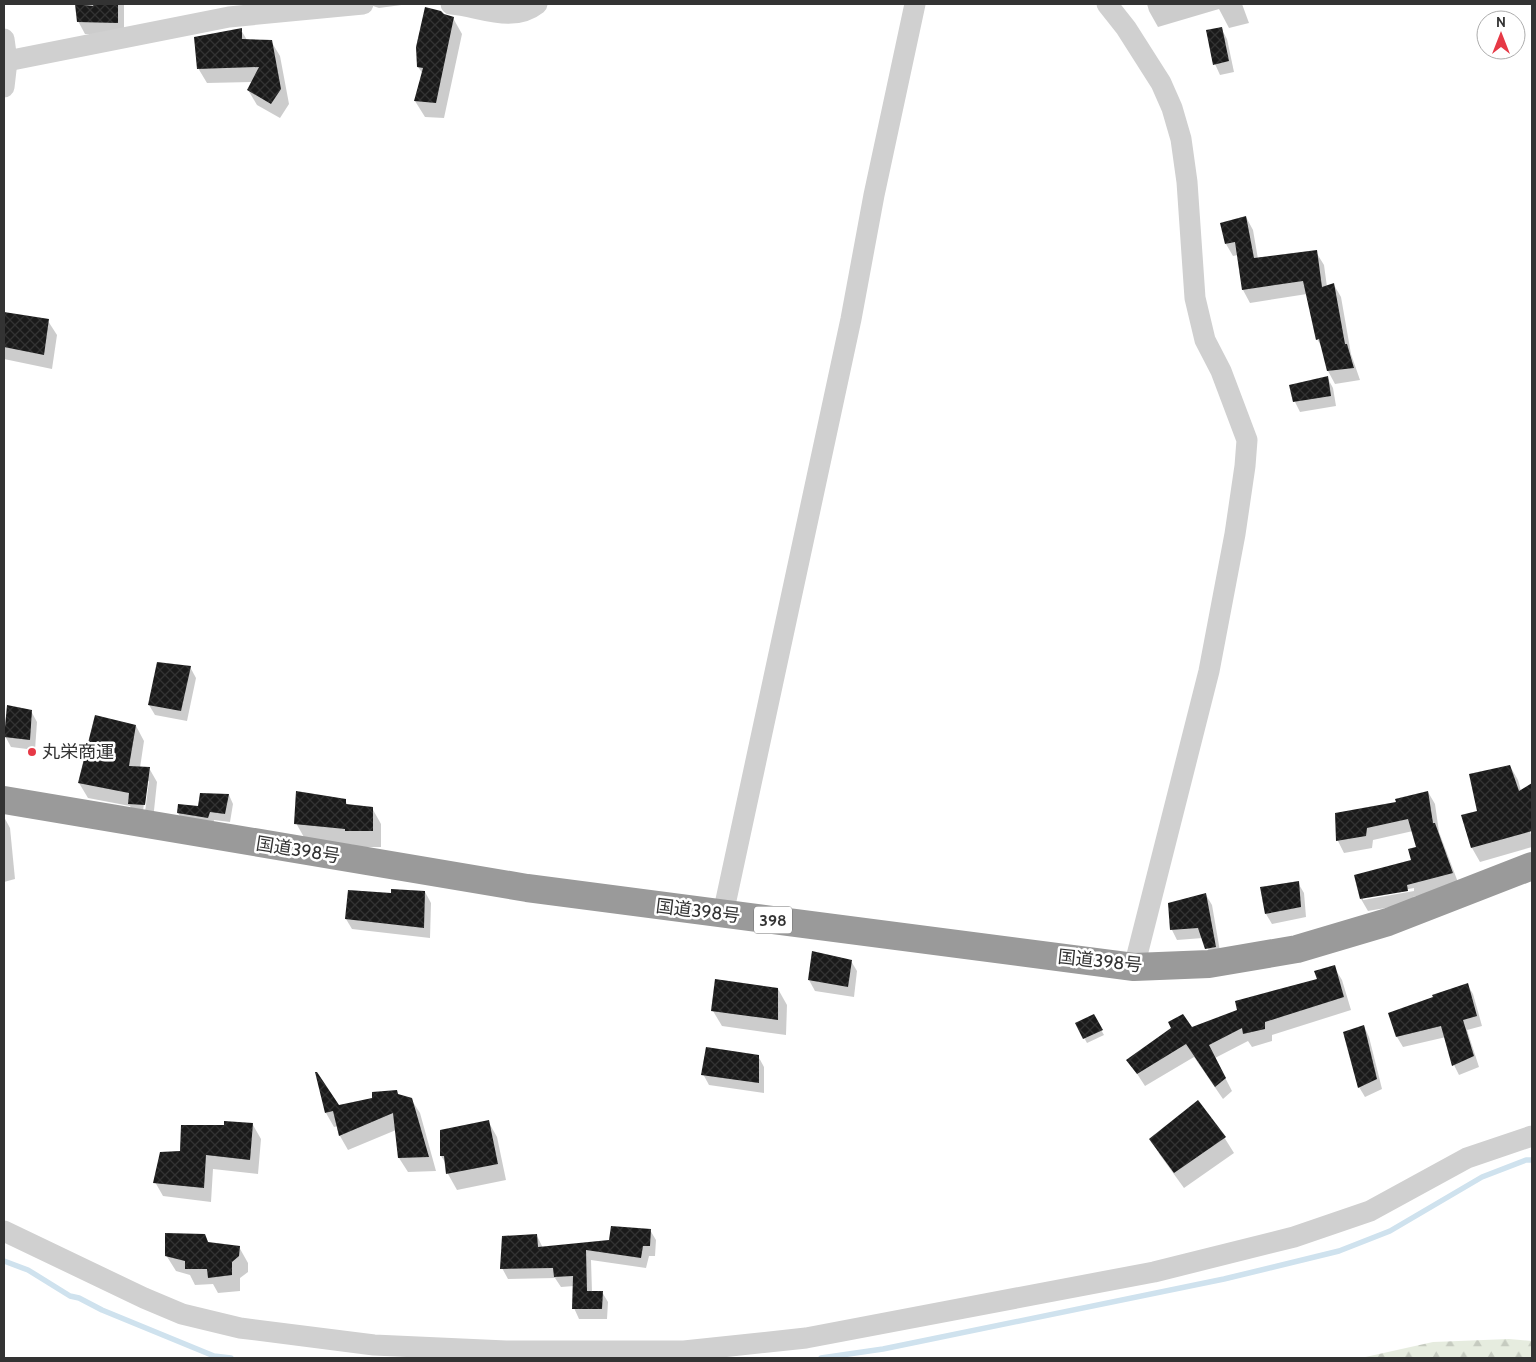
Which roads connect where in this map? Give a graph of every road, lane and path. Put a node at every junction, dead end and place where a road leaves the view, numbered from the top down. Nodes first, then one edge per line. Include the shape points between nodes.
1 (363, 4) edge
2 (450, 4) edge
3 (536, 4) edge
4 (915, 4) edge
5 (1107, 4) edge
6 (4, 39) edge
7 (7, 61) junction
8 (4, 88) edge
9 (4, 800) edge
10 (1532, 866) edge
11 (723, 914) junction
12 (1134, 968) junction
13 (1532, 1136) edge
14 (4, 1232) edge

1 - 7 street via 229,17
2 - 3 street via 511,14
4 - 11 street via 874,195 852,319
5 - 12 street via 1161,83 1172,108 1187,182 1195,298 1205,340 1221,371 1247,440 1235,534 1209,671
6 - 7 street
7 - 8 street
9 - 11 highway, 国道398号 / 398 via 527,888
10 - 12 highway, 国道398号 / 398 via 1388,922 1297,949 1210,964
11 - 12 highway, 国道398号 / 398
13 - 14 street via 1466,1158 1370,1211 1275,1241 1154,1272 806,1338 684,1351 506,1351 374,1345 240,1328 182,1314

